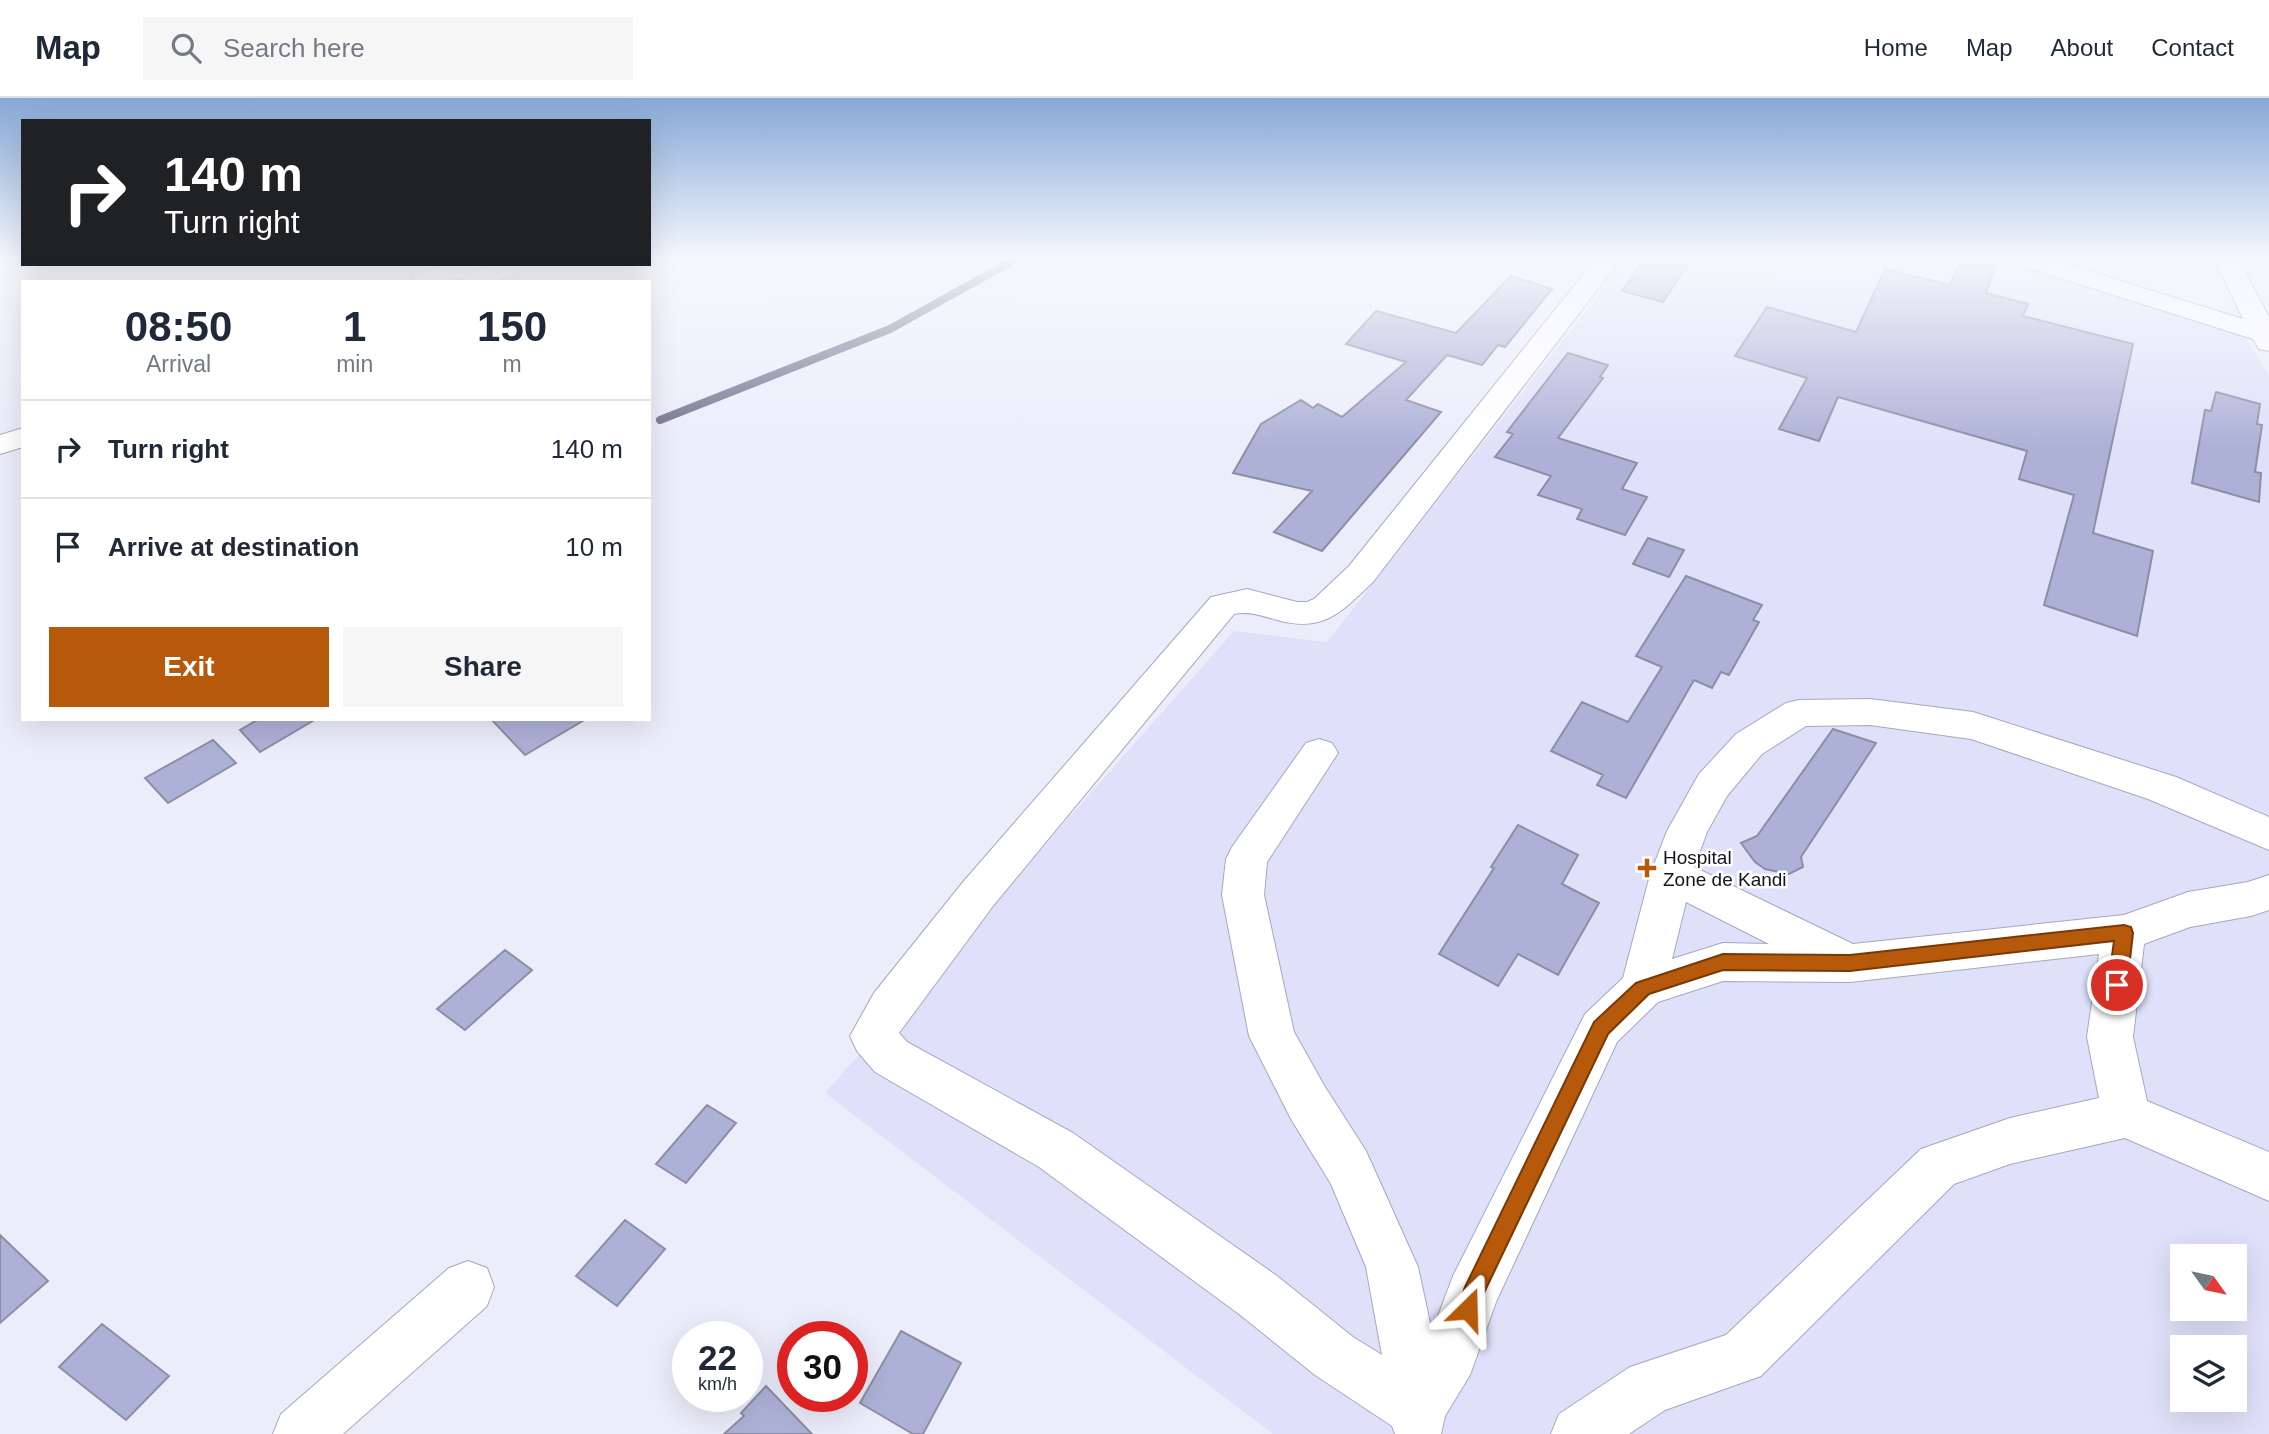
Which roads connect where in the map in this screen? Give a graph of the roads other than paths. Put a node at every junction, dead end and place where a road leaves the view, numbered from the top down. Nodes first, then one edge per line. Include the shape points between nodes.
1 (1559, 322) edge
2 (2222, 322) edge
3 (2267, 337) edge
4 (21, 419) edge
5 (0, 425) edge
6 (21, 438) edge
7 (0, 445) edge
8 (1319, 753) dead end
9 (2269, 834) edge
10 (1671, 875) junction
11 (2269, 892) edge
12 (2124, 933) junction
13 (1850, 963) junction
14 (1643, 988) junction
15 (2126, 1115) junction
16 (2269, 1177) edge
17 (468, 1287) dead end
18 (1418, 1422) edge
19 (302, 1434) edge
20 (1579, 1434) edge

1 - 18 street via 1361,574 1326,607 1306,615 1247,600 1223,605 978,894 890,1007 873,1036 891,1057 1056,1150 1258,1295
2 - 3 street
4 - 5 street
6 - 7 street
8 - 18 street via 1247,859 1243,895 1272,1036 1349,1168 1392,1267
9 - 10 street via 2162,788 1973,726 1870,712 1799,713 1749,744 1713,785 1687,831
10 - 13 street
10 - 14 street
11 - 12 street via 2188,910
12 - 13 street
12 - 15 street via 2110,1037
13 - 14 street via 1723,962
14 - 18 street via 1601,1028 1472,1295 1451,1356
15 - 16 street
15 - 20 street via 2010,1141 1938,1166 1742,1357 1650,1387
17 - 19 street

